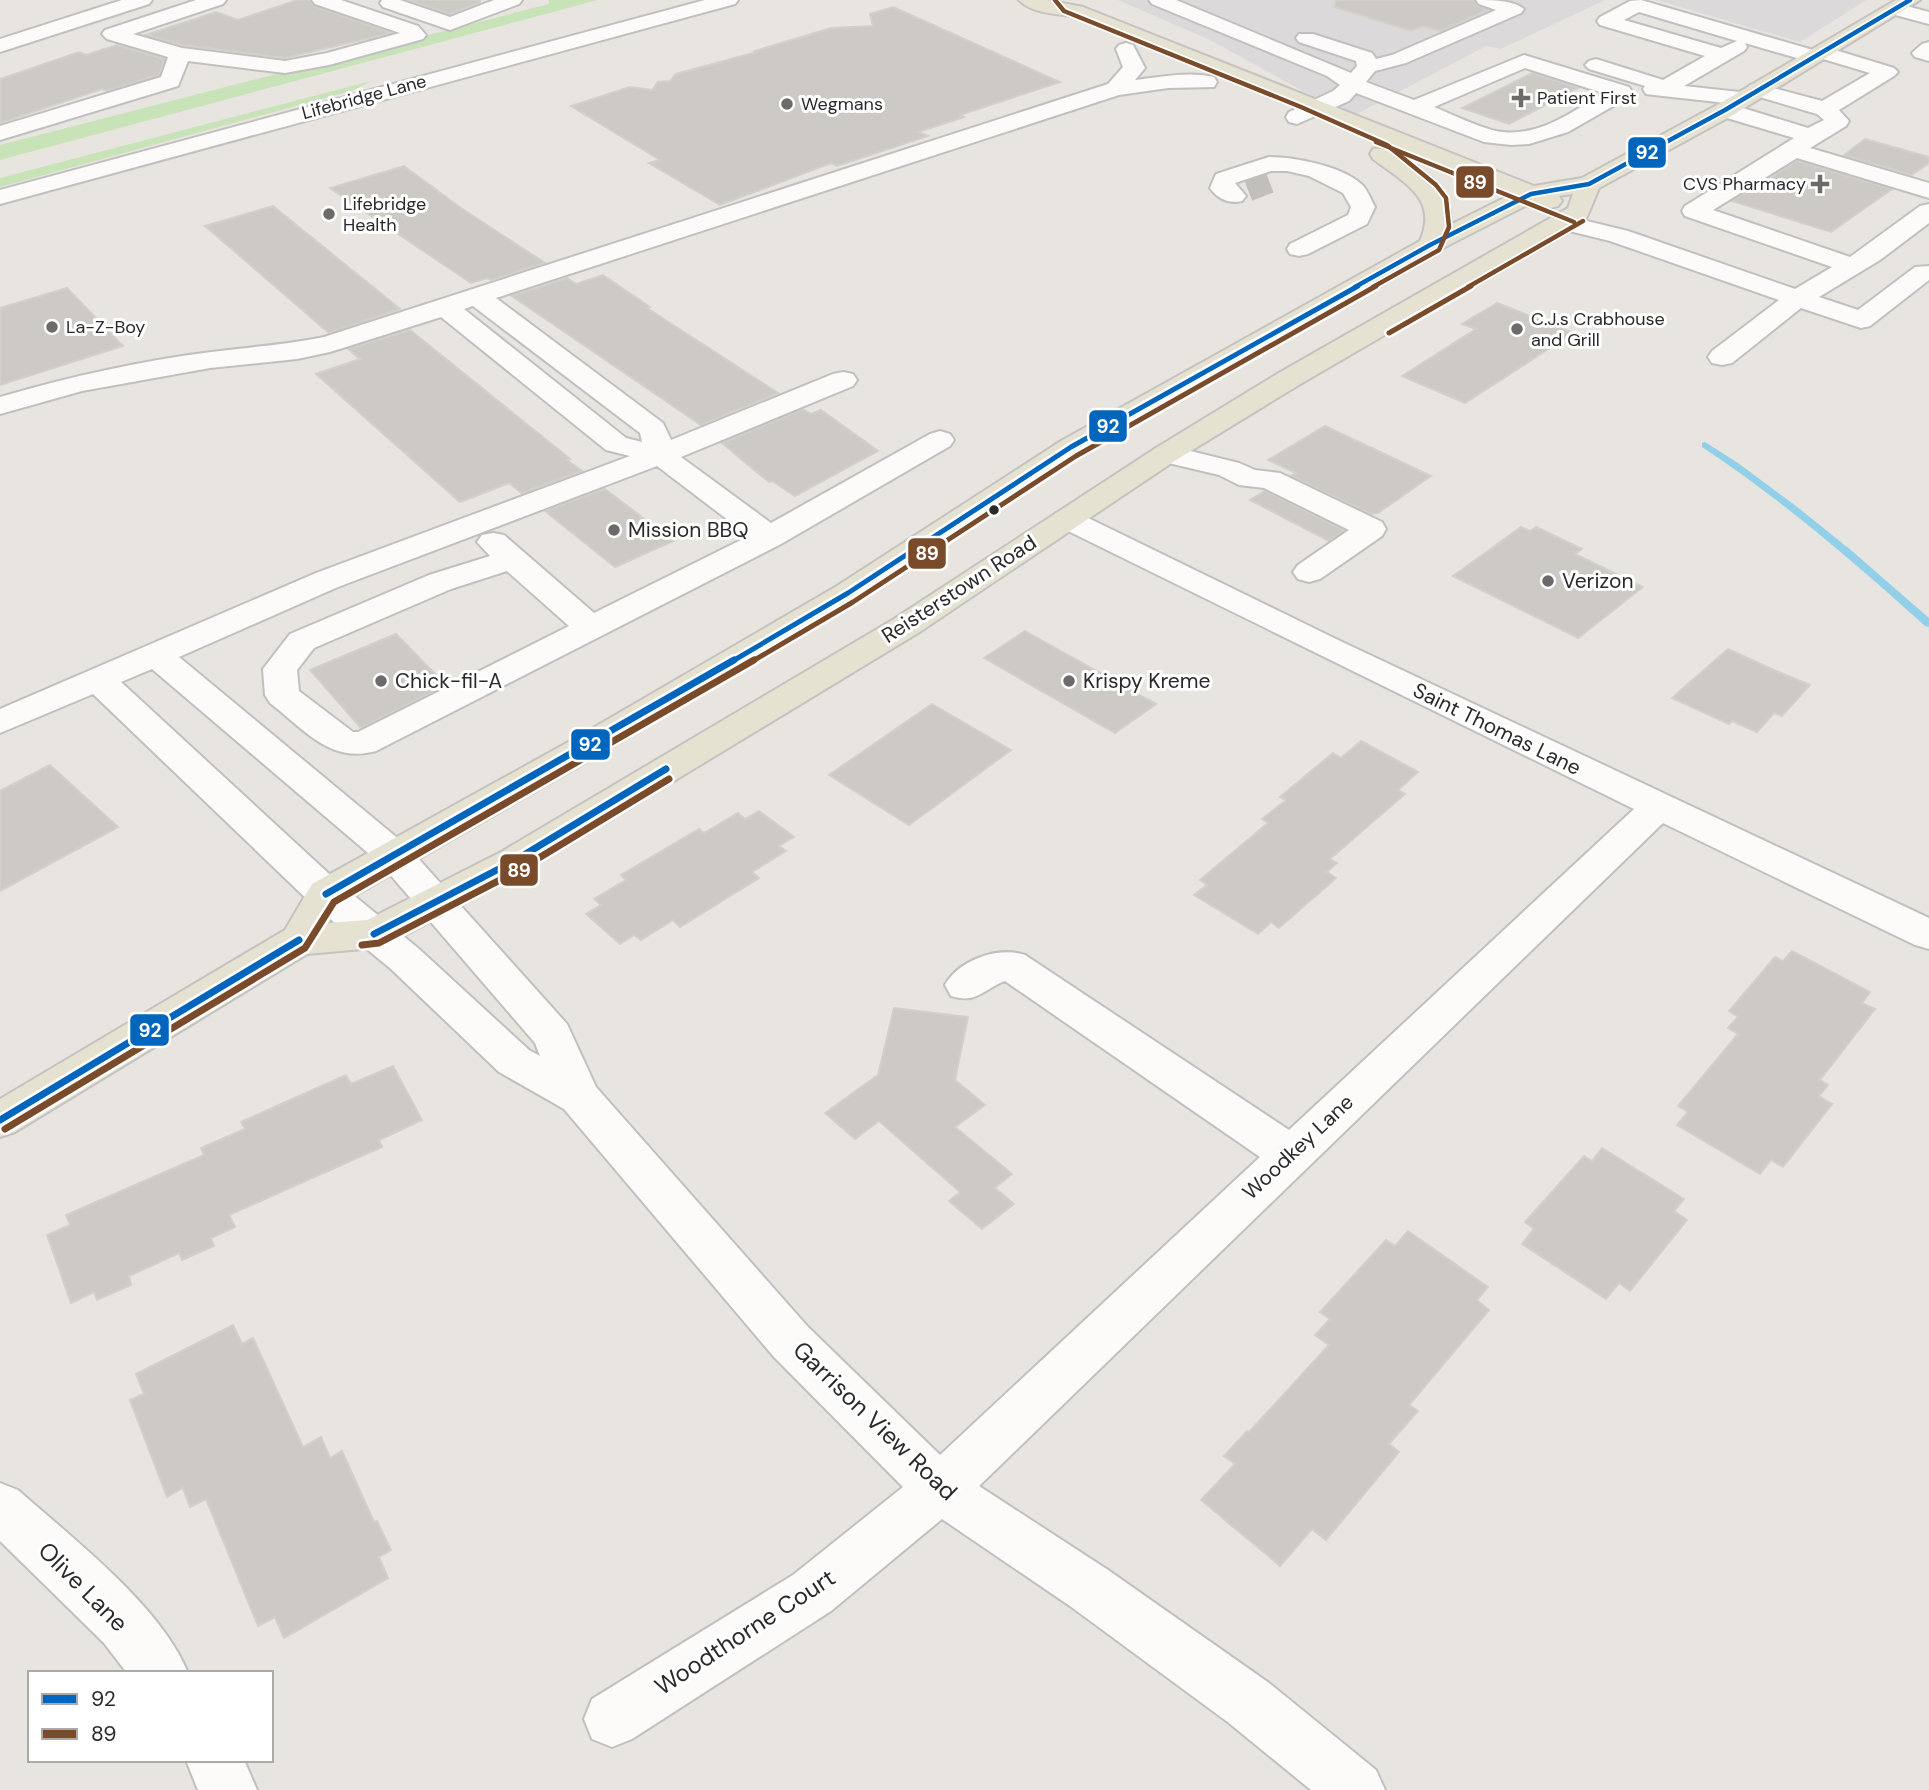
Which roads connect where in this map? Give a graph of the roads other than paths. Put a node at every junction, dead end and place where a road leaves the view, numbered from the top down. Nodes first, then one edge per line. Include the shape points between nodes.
1 (142, 0) edge
2 (216, 0) edge
3 (322, 0) edge
4 (382, 0) edge
5 (512, 0) edge
6 (729, 0) edge
7 (1159, 0) edge
8 (1180, 0) edge
9 (1486, 0) edge
10 (1038, 4) edge
11 (1903, 5) edge
12 (1929, 18) edge
13 (76, 21) junction
14 (1607, 21) junction
15 (114, 35) junction
16 (1752, 39) junction
17 (0, 46) edge
18 (1929, 48) edge
19 (1126, 49) junction
20 (180, 54) junction
21 (1724, 55) junction
22 (1818, 55) junction
23 (1929, 55) edge
24 (1524, 61) junction
25 (1368, 67) junction
26 (1687, 75) junction
27 (1206, 82) junction
28 (1353, 84) junction
29 (1116, 89) junction
30 (1666, 90) junction
31 (1621, 92) junction
32 (1733, 105) junction
33 (1297, 107) junction
34 (1318, 107) junction
35 (1416, 107) junction
36 (1825, 109) junction
37 (0, 133) edge
38 (1802, 143) junction
39 (1381, 154) junction
40 (1305, 168) junction
41 (1274, 180) tunnel mouth
42 (1589, 184) junction
43 (1929, 191) edge
44 (0, 197) edge
45 (1522, 200) junction
46 (1208, 206) dead end
47 (1929, 211) edge
48 (1570, 217) junction
49 (1430, 245) junction
50 (1299, 249) dead end
51 (1862, 260) junction
52 (1926, 273) edge
53 (478, 297) junction
54 (1798, 298) junction
55 (446, 308) junction
56 (1722, 357) dead end
57 (843, 380) dead end
58 (0, 406) edge
59 (940, 440) dead end
60 (1166, 454) junction
61 (660, 455) junction
62 (1067, 519) junction
63 (473, 524) junction
64 (770, 537) junction
65 (513, 559) junction
66 (1309, 572) dead end
67 (590, 627) junction
68 (156, 655) junction
69 (99, 681) junction
70 (0, 722) edge
71 (1658, 807) junction
72 (394, 855) junction
73 (326, 894) junction
74 (434, 902) junction
75 (374, 934) junction
76 (1929, 935) edge
77 (299, 940) junction
78 (965, 985) dead end
79 (579, 1097) junction
80 (0, 1120) edge
81 (1291, 1155) junction
82 (940, 1489) junction
83 (0, 1507) edge
84 (159, 1671) edge
85 (612, 1719) dead end
86 (215, 1762) edge
87 (228, 1790) edge
88 (1356, 1790) edge

1 - 13 street
2 - 15 street
3 - 20 street via 416,35 285,66
4 - 5 street via 450,24
6 - 44 street, Lifebridge Lane
7 - 28 street
8 - 25 street via 1365,57
9 - 25 street via 1514,9 1399,59
10 - 19 main road via 1058,20
10 - 33 main road via 1076,11
11 - 12 street
11 - 22 main road, Reisterstown Road
13 - 15 street
13 - 17 street
14 - 16 street via 1637,5
14 - 21 street
14 - 26 street via 1589,42
15 - 20 street
16 - 21 street
16 - 22 street
18 - 23 street via 1922,53
19 - 27 main road
19 - 29 street via 1134,68
20 - 37 street via 170,80
21 - 26 street
22 - 32 main road, Reisterstown Road
22 - 36 street via 1887,72
24 - 30 street via 1550,51
24 - 31 street
24 - 35 street
25 - 28 street
26 - 30 street
27 - 29 street
27 - 33 main road via 1275,108
28 - 33 street via 1327,86
28 - 34 street
28 - 35 street
29 - 53 street
30 - 31 street
30 - 32 street
30 - 32 street
31 - 35 street via 1548,134 1522,139 1492,137
32 - 36 street
32 - 38 street
32 - 42 main road, Reisterstown Road
33 - 34 street
33 - 39 main road
34 - 45 main road
36 - 38 street via 1838,121
38 - 43 street
38 - 51 street via 1694,211
39 - 45 main road
39 - 49 main road via 1437,203 1439,226
40 - 41 street
40 - 46 street via 1269,164 1224,179 1222,188 1241,193
40 - 50 street via 1352,188 1363,207 1359,219
42 - 45 main road, Reisterstown Road
42 - 48 main road
45 - 48 main road
45 - 49 main road, Reisterstown Road
47 - 51 street
48 - 54 street
48 - 60 main road, Reisterstown Road
49 - 72 main road, Reisterstown Road via 1070,447 848,593
51 - 52 street
51 - 54 street
52 - 54 street via 1861,320
53 - 55 street
53 - 61 street via 653,429
54 - 56 street
55 - 58 street via 298,351 210,360 78,383
55 - 61 street via 616,444
57 - 61 street
59 - 64 street
60 - 62 main road, Reisterstown Road
60 - 66 street via 1229,469 1250,479 1269,478 1371,529
61 - 63 street
61 - 64 street
62 - 71 street, Saint Thomas Lane
62 - 74 main road, Reisterstown Road via 906,626 514,862
63 - 65 street
63 - 68 street via 327,580
64 - 67 street
65 - 67 street
65 - 67 street via 440,582 302,641 280,669 282,695 345,743 364,743
68 - 69 street
68 - 72 street, Garrison View Road
69 - 70 street
69 - 73 street, Garrison View Road
71 - 76 street, Saint Thomas Lane
71 - 81 street, Woodkey Lane
72 - 73 main road, Reisterstown Road
72 - 74 street, Garrison View Road
73 - 75 street, Garrison View Road
73 - 77 main road, Reisterstown Road
74 - 75 main road, Reisterstown Road
74 - 79 street, Garrison View Road via 552,1035
75 - 77 main road, Reisterstown Road
75 - 79 street, Garrison View Road via 514,1061
77 - 80 main road, Reisterstown Road
78 - 81 street via 991,969 1011,965
79 - 82 street, Garrison View Road via 792,1342
81 - 82 street, Woodkey Lane
82 - 85 street, Woodthorne Court via 812,1593
82 - 88 street, Garrison View Road via 1249,1703
83 - 84 street, Olive Lane via 123,1624
86 - 87 street

